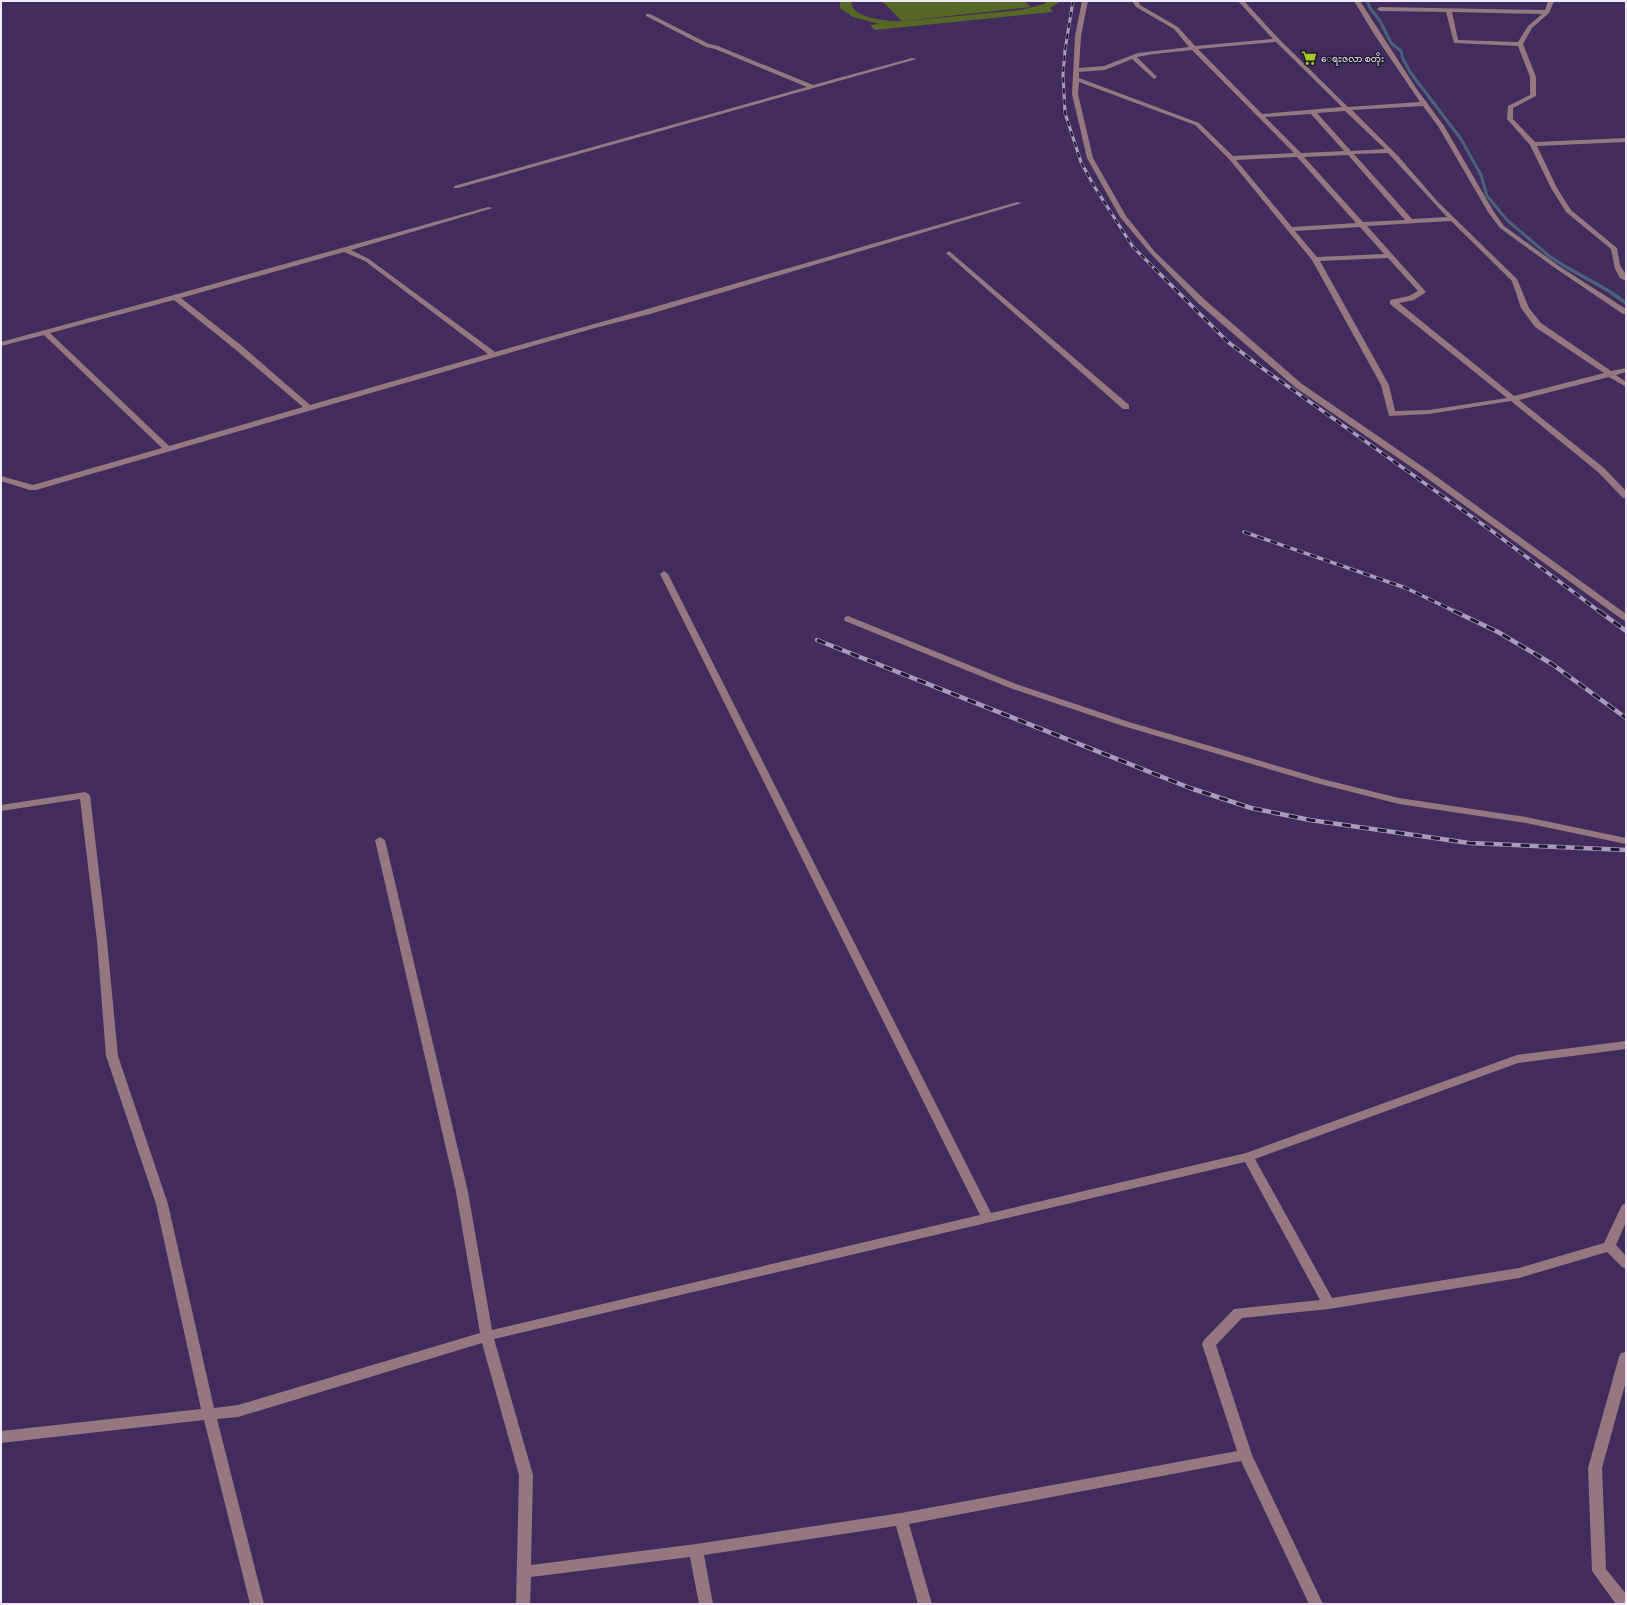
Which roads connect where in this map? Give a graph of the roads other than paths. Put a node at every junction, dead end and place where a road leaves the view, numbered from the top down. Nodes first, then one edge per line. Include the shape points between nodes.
1 (1085, 1) edge
2 (1135, 1) edge
3 (1241, 1) edge
4 (1357, 1) edge
5 (1551, 1) edge
6 (1380, 9) dead end
7 (1449, 11) junction
8 (1547, 12) junction
9 (648, 15) dead end
10 (1277, 40) junction
11 (1520, 44) junction
12 (1192, 47) junction
13 (1133, 57) junction
14 (914, 59) dead end
15 (1077, 70) junction
16 (1154, 77) dead end
17 (1076, 79) junction
18 (812, 87) junction
19 (1424, 104) junction
20 (1348, 109) junction
21 (1313, 112) junction
22 (1261, 116) junction
23 (1626, 140) edge
24 (1533, 144) junction
25 (1389, 151) junction
26 (1349, 152) junction
27 (1299, 155) junction
28 (1231, 158) junction
29 (456, 187) dead end
30 (1019, 203) dead end
31 (490, 208) dead end
32 (1452, 219) junction
33 (1410, 221) junction
34 (1361, 224) junction
35 (1289, 228) junction
36 (344, 249) junction
37 (949, 253) dead end
38 (1390, 256) junction
39 (1315, 259) junction
40 (1626, 279) edge
41 (175, 297) junction
42 (1626, 312) edge
43 (45, 332) junction
44 (1, 344) edge
45 (495, 355) junction
46 (1626, 370) edge
47 (1609, 374) junction
48 (1626, 385) edge
49 (1512, 399) junction
50 (1126, 407) dead end
51 (309, 409) junction
52 (168, 450) junction
53 (1, 478) edge
54 (1626, 496) edge
55 (664, 574) dead end
56 (1626, 618) edge
57 (848, 619) dead end
58 (1, 808) edge
59 (380, 840) dead end
60 (1626, 841) edge
61 (1626, 1045) edge
62 (1248, 1156) junction
63 (1626, 1208) edge
64 (988, 1218) junction
65 (1610, 1246) junction
66 (1626, 1264) edge
67 (1329, 1304) junction
68 (487, 1336) junction
69 (1626, 1357) edge
70 (209, 1415) junction
71 (1, 1437) edge
72 (1244, 1455) junction
73 (901, 1519) junction
74 (696, 1550) junction
75 (524, 1572) junction
76 (258, 1604) edge
77 (523, 1604) edge
78 (706, 1604) edge
79 (925, 1604) edge
80 (1316, 1604) edge
81 (1625, 1604) edge

1 - 15 street via 1078,36
2 - 12 street via 1138,6 1176,28
3 - 10 street
4 - 19 street
5 - 8 street
6 - 7 street
7 - 8 street
7 - 11 street via 1456,42
8 - 11 street via 1530,27
9 - 18 street via 708,46 716,47
10 - 12 street
10 - 20 street
11 - 24 street via 1533,77 1533,96 1510,107 1510,120
12 - 13 street
12 - 22 street
13 - 15 street via 1105,68
13 - 16 street
14 - 18 street
15 - 17 street
17 - 28 street via 1197,124
17 - 56 street via 1075,94 1090,158 1123,216 1153,253 1202,302 1299,386 1423,471
18 - 29 street
19 - 20 street
19 - 42 street via 1441,126 1502,227
20 - 21 street
20 - 25 street
21 - 22 street
21 - 26 street
22 - 27 street
23 - 24 street
24 - 40 street via 1568,211 1614,248 1621,275
25 - 26 street
25 - 32 street
26 - 27 street
26 - 33 street
27 - 28 street
27 - 34 street
28 - 35 street
30 - 45 street
31 - 36 street
32 - 33 street
32 - 47 street via 1515,280 1525,308 1538,325
33 - 34 street
34 - 35 street
34 - 38 street
35 - 39 street
36 - 41 street
36 - 45 street via 367,260
37 - 50 street
38 - 39 street
38 - 49 street via 1422,292 1411,298 1393,302
39 - 49 street via 1385,385 1392,414 1429,412
41 - 43 street
41 - 51 street
43 - 44 street
43 - 52 street
45 - 51 street
46 - 47 street
47 - 48 street
47 - 49 street
49 - 54 street via 1601,470
51 - 52 street
52 - 53 street via 33,488
55 - 64 street
57 - 60 street via 1020,688 1126,724 1312,778 1400,801 1526,820
58 - 70 street via 85,795 112,1056 162,1204
59 - 68 street via 462,1192
61 - 62 street via 1517,1059
62 - 64 street
62 - 67 street
63 - 65 street
64 - 68 street
65 - 66 street
65 - 67 street via 1519,1273
67 - 72 street via 1239,1313 1209,1344
68 - 70 street via 238,1411
68 - 75 street via 526,1475
69 - 81 street via 1595,1468 1599,1571
70 - 71 street
70 - 76 street
72 - 73 street
72 - 80 street
73 - 74 street
73 - 79 street
74 - 75 street
74 - 78 street
75 - 77 street

